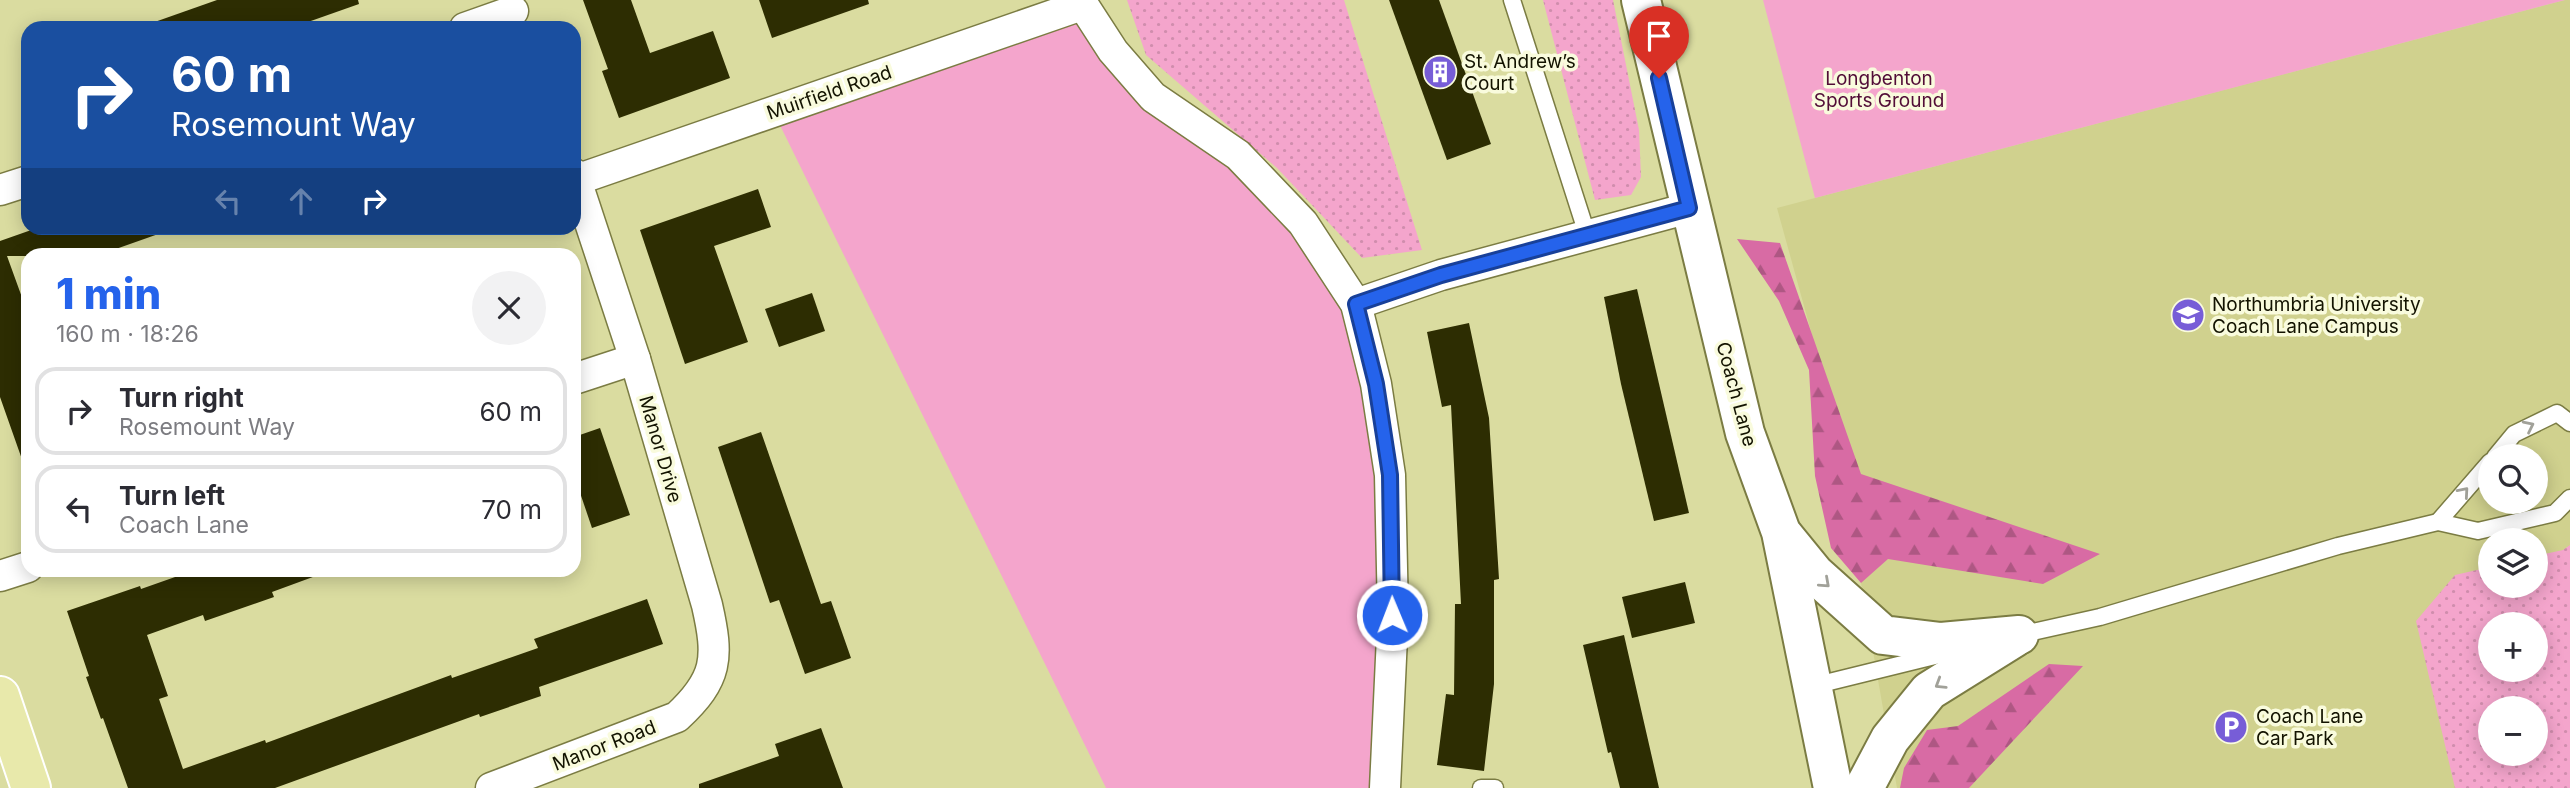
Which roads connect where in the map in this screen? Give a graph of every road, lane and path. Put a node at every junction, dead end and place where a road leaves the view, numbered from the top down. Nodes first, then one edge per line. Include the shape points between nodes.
1 (1512, 0) edge
2 (1641, 0) edge
3 (1081, 2) edge
4 (513, 13) edge
5 (487, 21) edge
6 (581, 175) edge
7 (21, 183) edge
8 (0, 190) edge
9 (581, 195) edge
10 (1689, 208) junction
11 (1588, 237) junction
12 (1356, 304) junction
13 (635, 359) junction
14 (581, 377) edge
15 (2570, 423) edge
16 (2506, 444) edge
17 (2478, 476) edge
18 (2570, 498) edge
19 (2438, 522) junction
20 (1781, 532) junction
21 (21, 569) edge
22 (0, 576) edge
23 (2019, 635) junction
24 (1813, 686) junction
25 (0, 696) edge
26 (677, 717) joint
27 (32, 788) edge
28 (491, 788) edge
29 (1385, 788) edge
30 (1481, 788) edge
31 (1495, 788) edge
32 (1833, 788) edge
33 (1864, 788) edge

1 - 11 lane
2 - 10 street, Coach Lane
3 - 6 street, Muirfield Road
3 - 12 street via 1113,51 1153,97 1238,155 1303,223
4 - 5 street
7 - 8 street
9 - 13 street, Manor Drive
10 - 11 street
10 - 20 street, Coach Lane via 1745,433
11 - 12 street via 1441,275
12 - 29 street via 1376,384 1390,475 1392,615
13 - 14 street
13 - 26 street, Manor Drive via 715,639 711,676
16 -> 15 lane via 2514,434 2557,413
19 -> 17 lane
18 - 19 lane via 2555,513 2479,531
19 - 23 lane via 2338,545 2100,617
20 -> 23 street via 1815,574 1883,635 1941,642
20 - 24 street, Coach Lane
21 - 22 street
23 - 24 lane
23 -> 33 street via 1929,691 1890,739
24 - 32 street, Coach Lane
25 - 27 main road
26 - 28 street, Manor Road
30 - 31 lane

